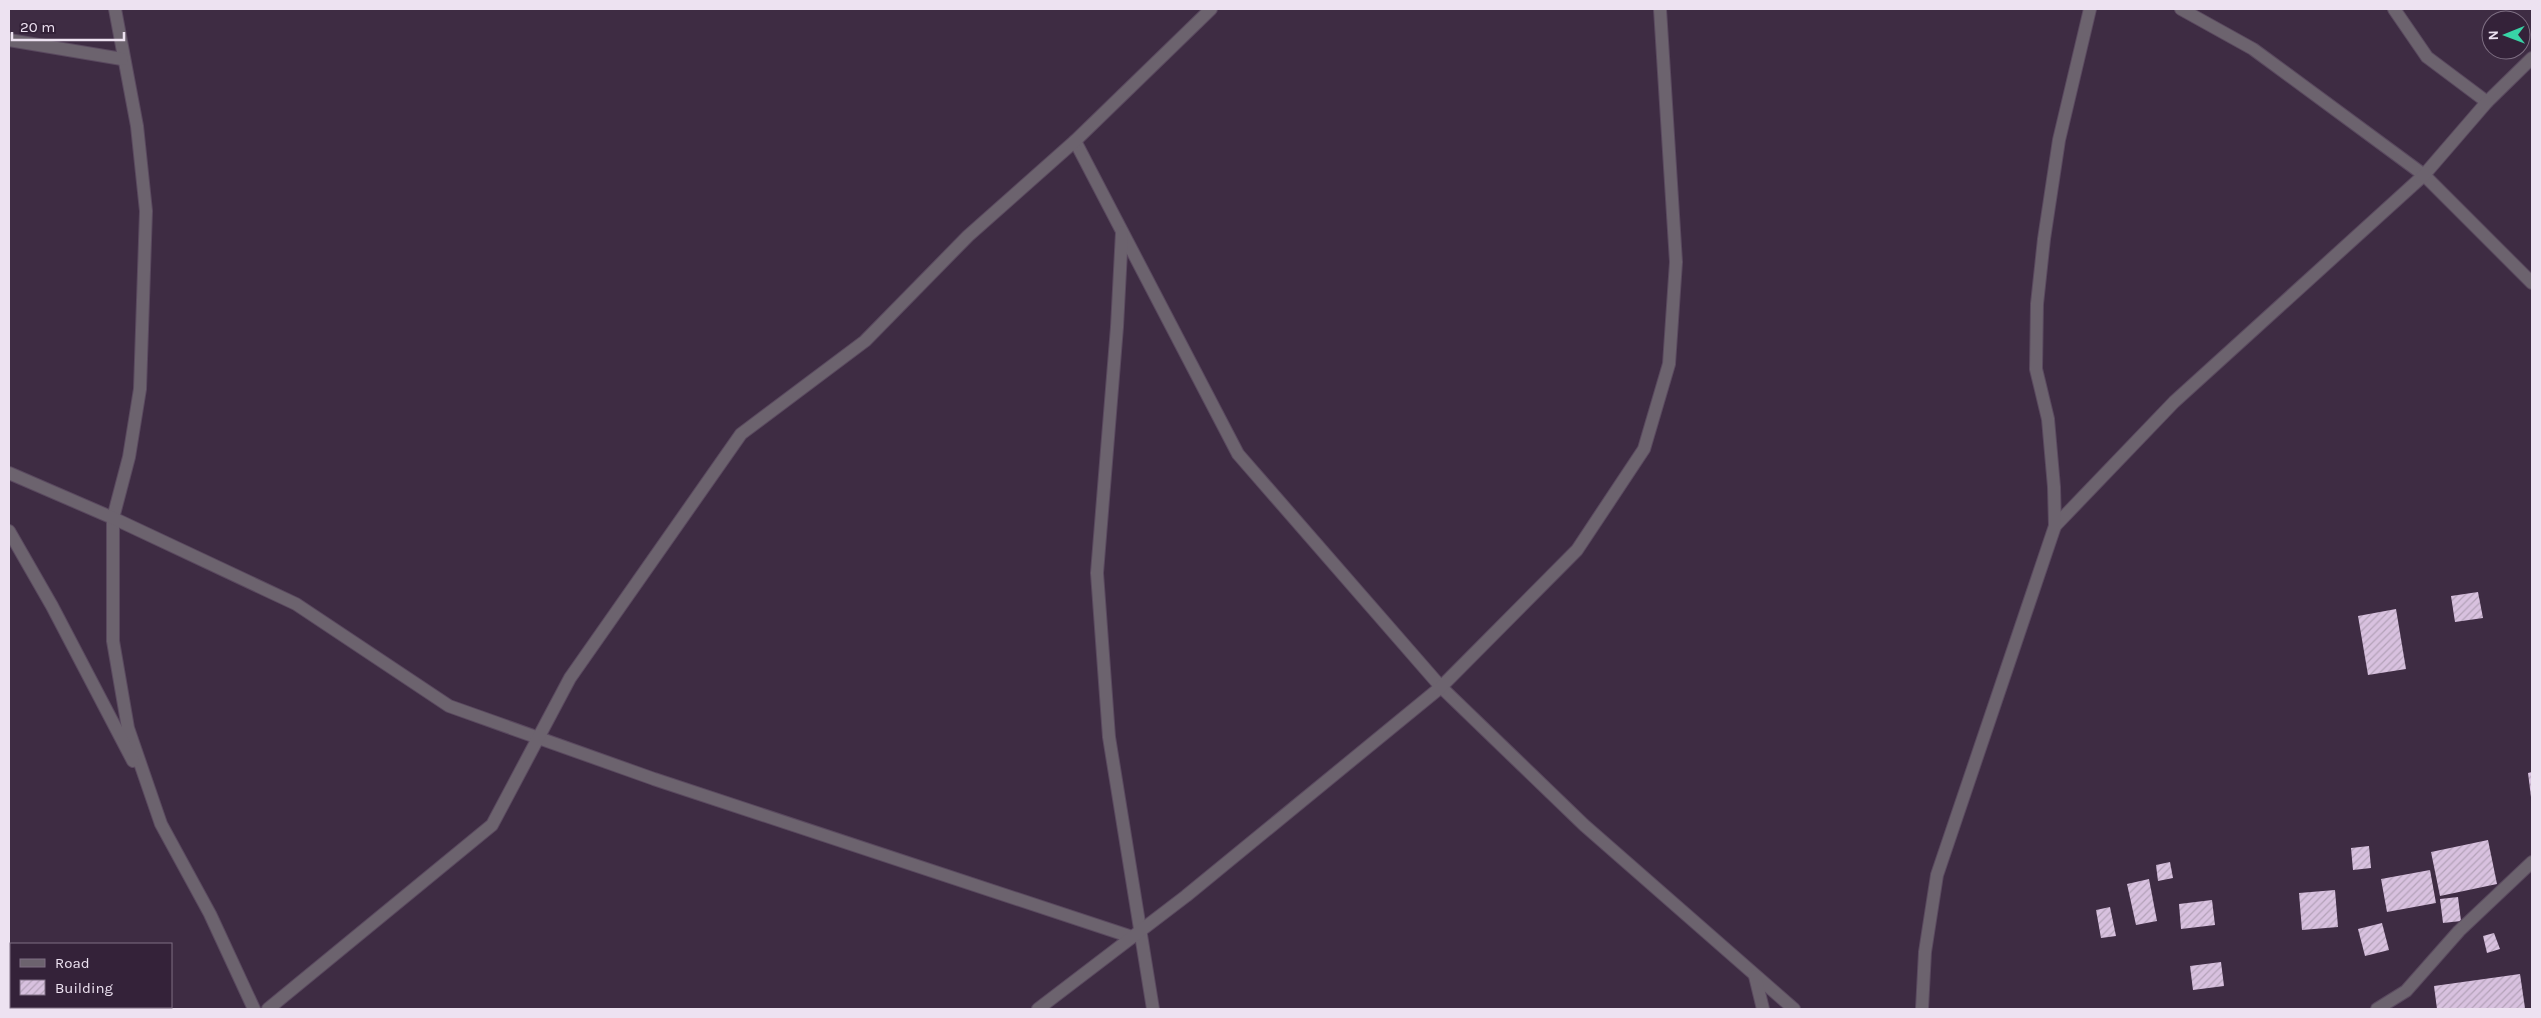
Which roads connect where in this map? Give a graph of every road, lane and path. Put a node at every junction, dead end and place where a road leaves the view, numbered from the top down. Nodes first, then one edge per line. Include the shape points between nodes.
1 (115, 9) edge
2 (1211, 9) edge
3 (1660, 9) edge
4 (2090, 9) edge
5 (2181, 9) edge
6 (2394, 9) edge
7 (9, 40) edge
8 (2532, 58) edge
9 (122, 59) junction
10 (2487, 102) junction
11 (1075, 142) junction
12 (2424, 175) junction
13 (1122, 231) junction
14 (2532, 283) edge
15 (9, 473) edge
16 (113, 518) junction
17 (2055, 526) junction
18 (9, 531) edge
19 (1441, 687) junction
20 (538, 737) junction
21 (153, 801) junction
22 (2532, 862) edge
23 (1137, 933) junction
24 (1754, 976) junction
25 (254, 1009) edge
26 (268, 1009) edge
27 (1038, 1009) edge
28 (1153, 1009) edge
29 (1763, 1009) edge
30 (1794, 1009) edge
31 (1922, 1009) edge
32 (2377, 1009) edge

1 - 9 street
2 - 11 street
3 - 19 street via 1676,262 1668,364 1644,448 1577,550
4 - 17 street via 2059,140 2037,304 2036,369 2048,420
5 - 12 street via 2254,50
6 - 10 street via 2427,57
7 - 9 street
8 - 10 street
9 - 16 street via 137,126 145,221 140,389 129,457
10 - 12 street
11 - 13 street
11 - 20 street via 968,236 865,341 741,434 570,678
12 - 14 street
12 - 17 street via 2174,402
13 - 19 street via 1238,454
13 - 23 street via 1097,573 1109,737
15 - 16 street
16 - 20 street via 296,604 449,706
16 - 21 street via 113,641 128,728
17 - 31 street via 1936,875 1925,952
18 - 21 street via 52,606
19 - 23 street
19 - 24 street via 1584,825
20 - 23 street via 654,778
20 - 26 street via 492,825
21 - 25 street via 161,824 210,914
22 - 32 street via 2459,931 2406,991
23 - 27 street
23 - 28 street
24 - 29 street
24 - 30 street

